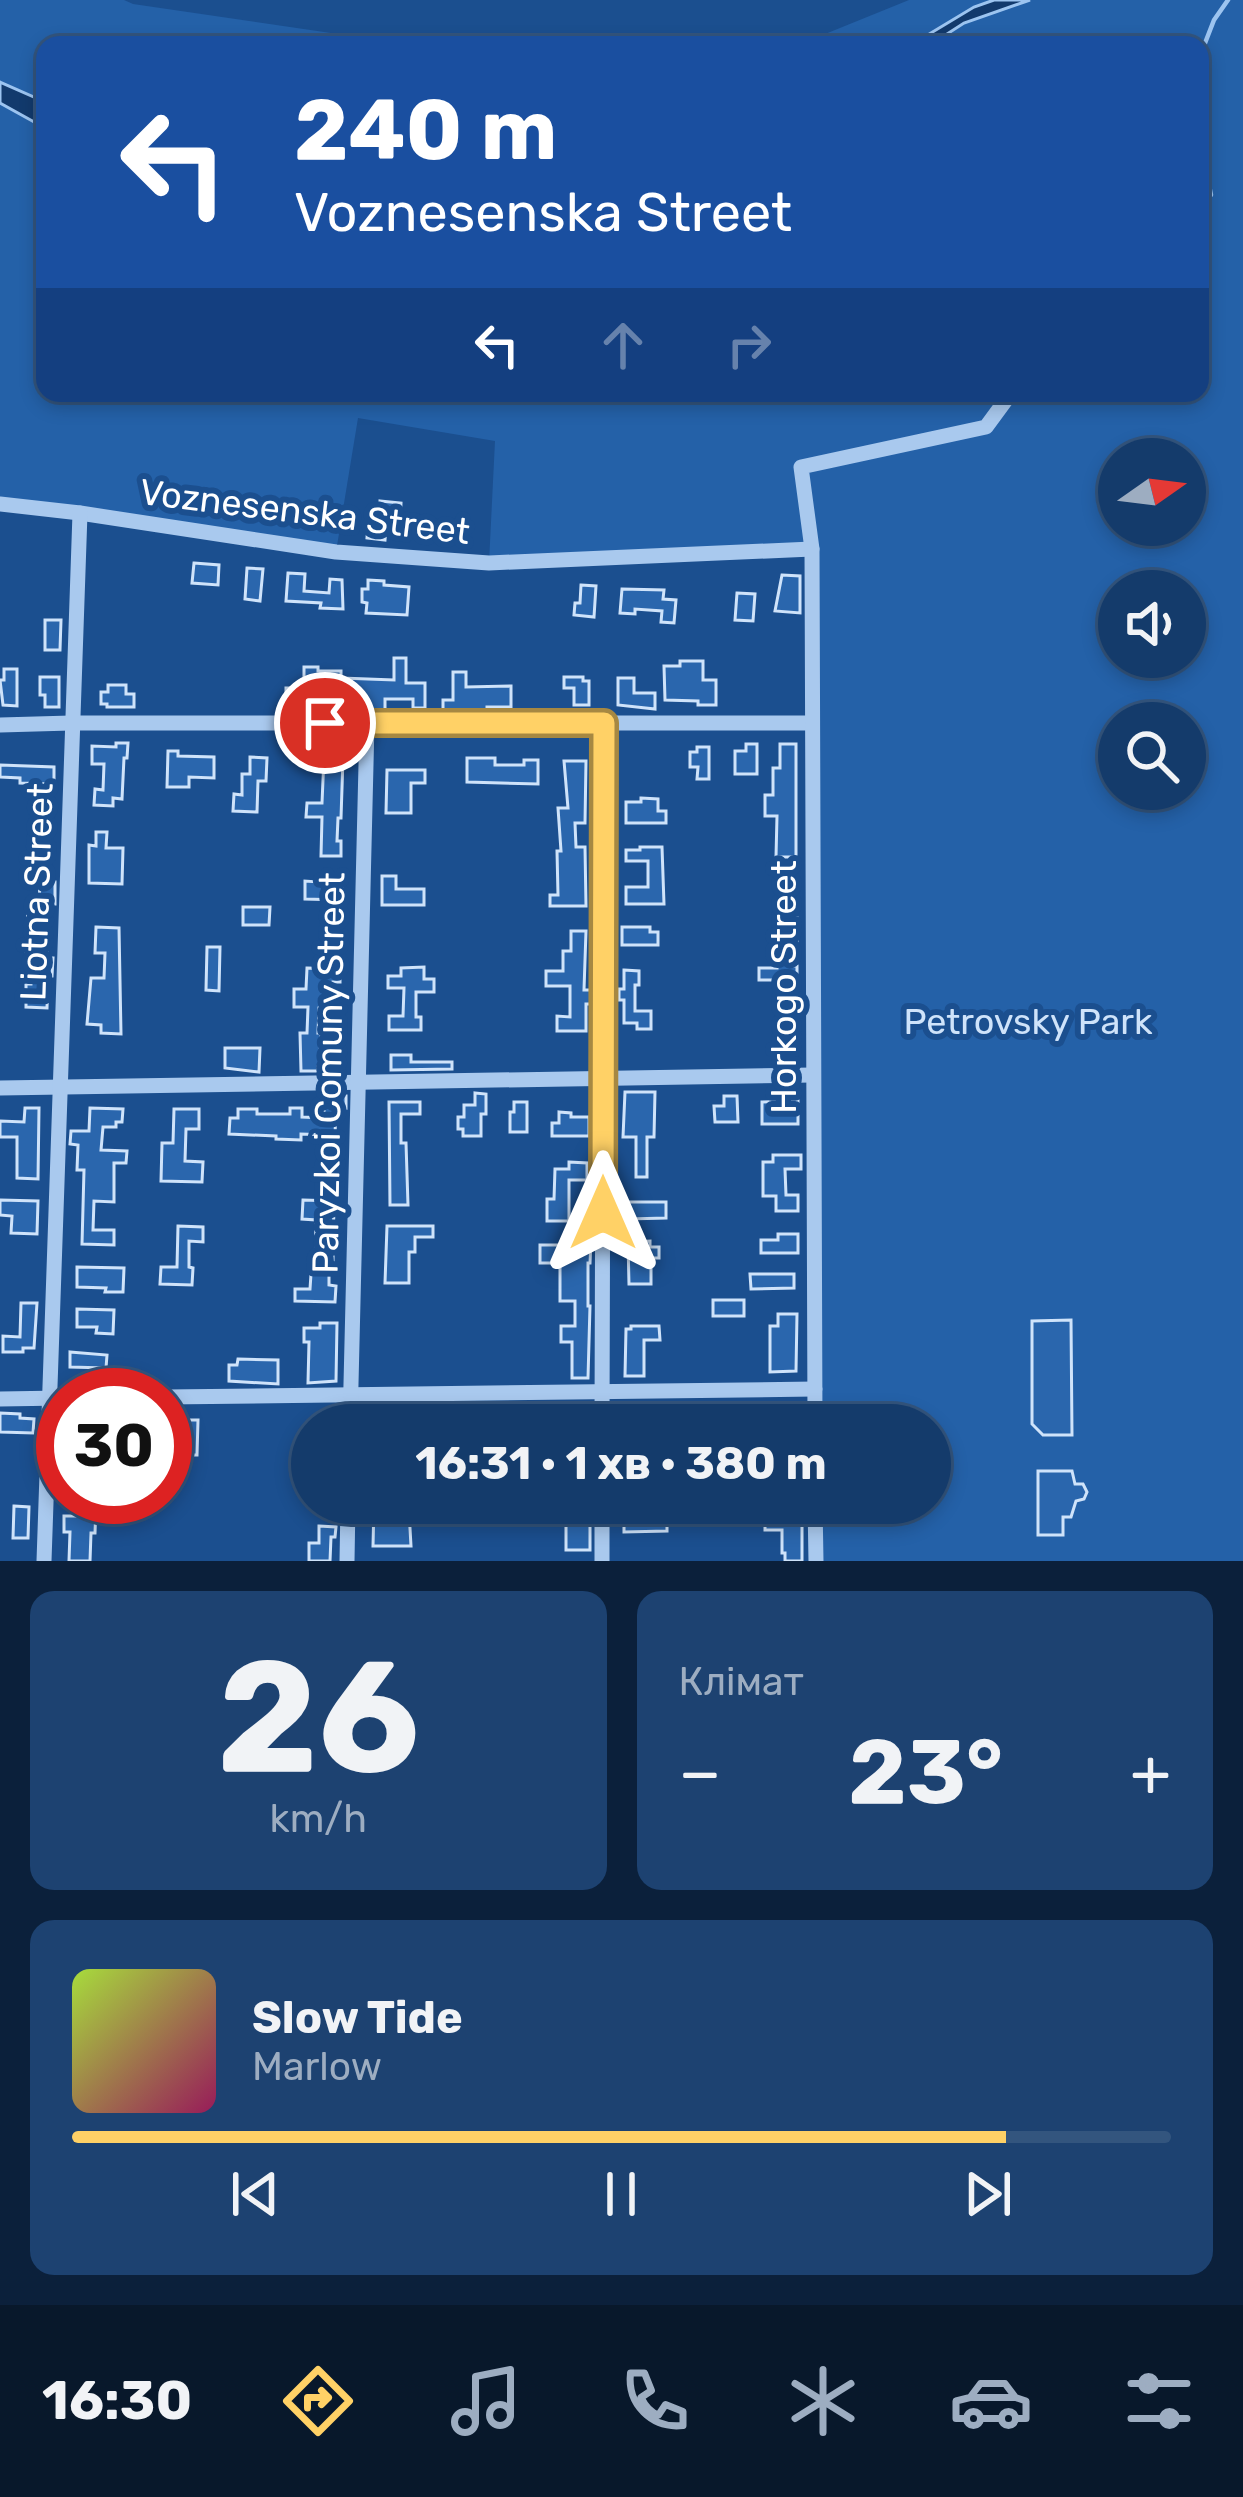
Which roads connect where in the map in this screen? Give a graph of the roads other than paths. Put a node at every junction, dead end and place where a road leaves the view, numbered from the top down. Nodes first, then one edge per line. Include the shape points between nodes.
1 (1004, 402) edge
2 (0, 504) edge
3 (80, 513) junction
4 (812, 549) junction
5 (71, 723) junction
6 (367, 723) junction
7 (604, 723) junction
8 (811, 723) junction
9 (0, 725) edge
10 (813, 1075) junction
11 (603, 1078) junction
12 (358, 1082) junction
13 (59, 1087) junction
14 (0, 1088) edge
15 (56, 1368) edge
16 (815, 1389) junction
17 (602, 1391) junction
18 (351, 1394) junction
19 (192, 1397) edge
20 (36, 1398) edge
21 (0, 1399) edge
22 (351, 1404) edge
23 (602, 1404) edge
24 (815, 1404) edge
25 (47, 1524) edge
26 (347, 1524) edge
27 (602, 1524) edge
28 (815, 1524) edge
29 (44, 1561) edge
30 (346, 1561) edge
31 (602, 1561) edge
32 (816, 1561) edge

1 - 4 street, Horkogo Street via 986,427 801,467
2 - 3 street, Voznesenska Street
3 - 4 street, Voznesenska Street via 336,552 489,563
3 - 5 street, Liotna Street
4 - 8 street, Horkogo Street
5 - 6 street
5 - 9 street
5 - 13 street, Liotna Street
6 - 7 street
6 - 12 street, Paryzkoi Comuny Street
7 - 8 street
7 - 11 street
8 - 10 street, Horkogo Street
10 - 11 street
10 - 16 street, Horkogo Street
11 - 12 street
11 - 17 street
12 - 13 street
12 - 18 street, Paryzkoi Comuny Street
13 - 14 street
13 - 15 street, Liotna Street
16 - 17 street
16 - 24 street, Horkogo Street
17 - 18 street
17 - 23 street
18 - 19 street
18 - 22 street, Paryzkoi Comuny Street
20 - 21 street
25 - 29 street, Liotna Street
26 - 30 street
27 - 31 street
28 - 32 street

